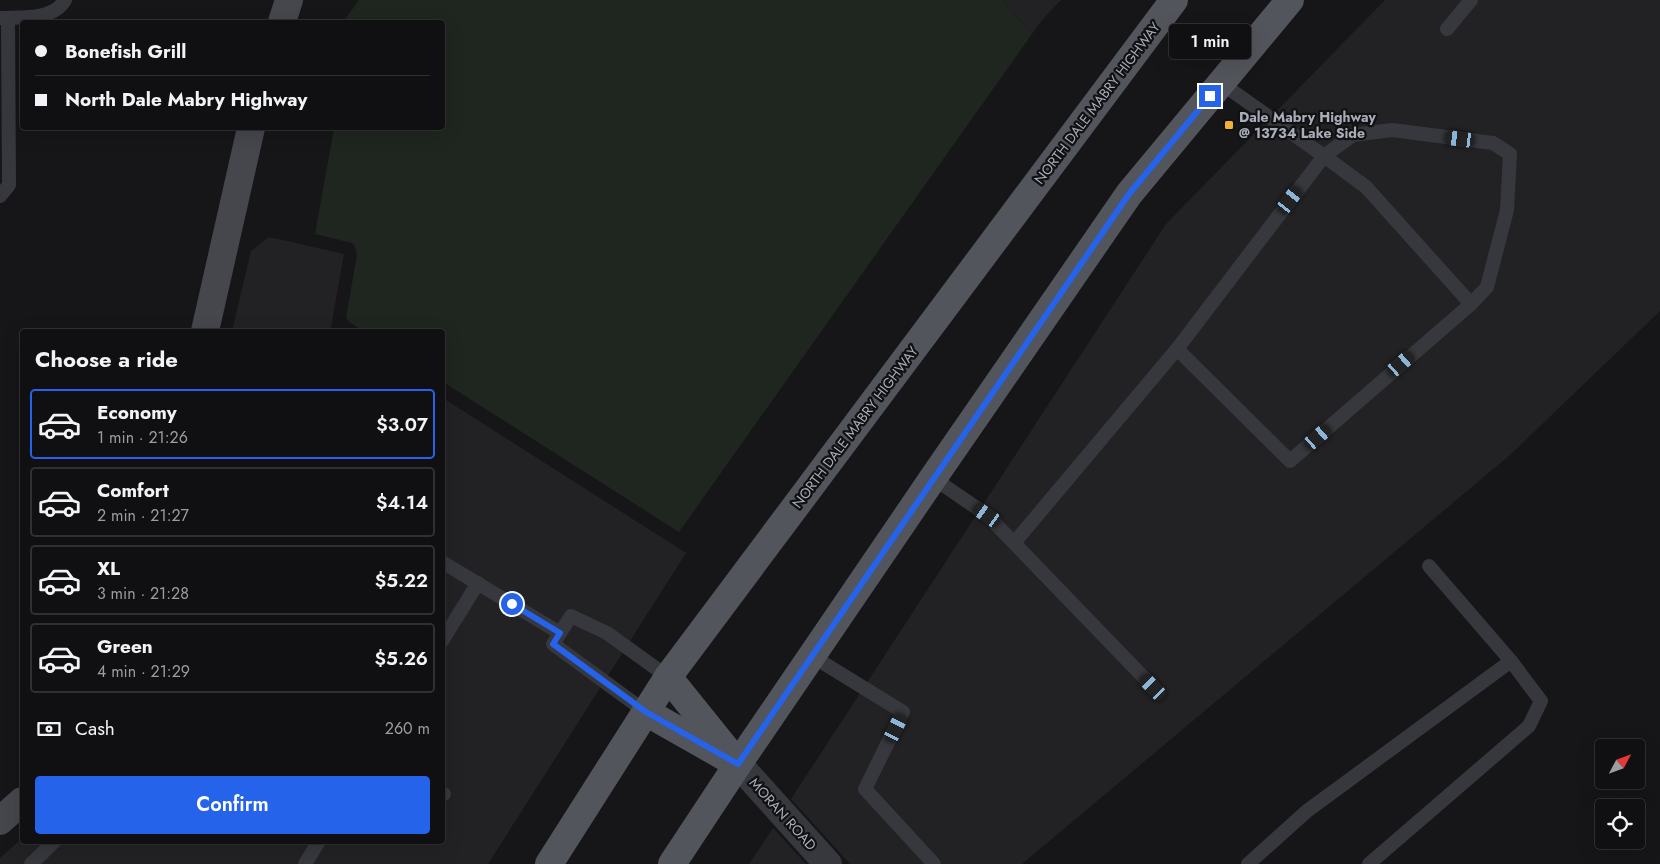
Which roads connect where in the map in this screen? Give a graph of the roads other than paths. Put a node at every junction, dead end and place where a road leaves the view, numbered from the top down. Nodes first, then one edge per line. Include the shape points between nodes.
1 (64, 0) edge
2 (289, 0) edge
3 (1174, 0) edge
4 (1290, 0) edge
5 (1471, 0) edge
6 (4, 18) edge
7 (283, 20) edge
8 (1447, 29) dead end
9 (1221, 82) junction
10 (251, 130) edge
11 (1324, 156) junction
12 (0, 196) edge
13 (1471, 304) junction
14 (205, 329) edge
15 (1176, 349) junction
16 (934, 478) junction
17 (1014, 543) junction
18 (445, 564) edge
19 (1429, 566) dead end
20 (478, 583) junction
21 (560, 633) junction
22 (445, 636) edge
23 (812, 656) junction
24 (1510, 661) junction
25 (668, 677) junction
26 (1153, 687) dead end
27 (646, 712) junction
28 (738, 764) junction
29 (20, 803) edge
30 (0, 821) edge
31 (52, 844) edge
32 (317, 844) edge
33 (31, 864) edge
34 (305, 864) edge
35 (549, 864) edge
36 (672, 864) edge
37 (828, 864) edge
38 (934, 864) edge
39 (1248, 864) edge
40 (1370, 864) edge

1 - 6 lane via 47,15
2 - 7 street
3 - 25 main road, NORTH DALE MABRY HIGHWAY
4 - 9 main road
5 - 8 lane
6 - 12 lane via 10,185
9 - 11 lane
9 - 16 main road via 1129,194
10 - 14 street
11 - 13 lane via 1366,187
11 - 13 lane via 1353,135 1392,130 1493,143 1510,154 1507,210 1487,287
11 - 15 lane
13 - 15 lane via 1290,461
15 - 17 lane
16 - 17 lane via 987,515
16 - 23 main road
17 - 26 lane
18 - 20 lane
19 - 24 lane
20 - 21 lane
20 - 22 lane
21 - 25 lane via 571,616 607,633
21 - 27 lane via 553,644
23 - 28 main road
23 - 38 lane via 903,712 865,789
24 - 39 lane via 1307,811
24 - 40 lane via 1541,701 1529,726
25 - 27 main road, NORTH DALE MABRY HIGHWAY
25 - 28 main road
27 - 28 main road
27 - 35 main road, NORTH DALE MABRY HIGHWAY
28 - 36 main road
28 - 37 street, MORAN ROAD
29 - 30 street
31 - 33 lane
32 - 34 lane

